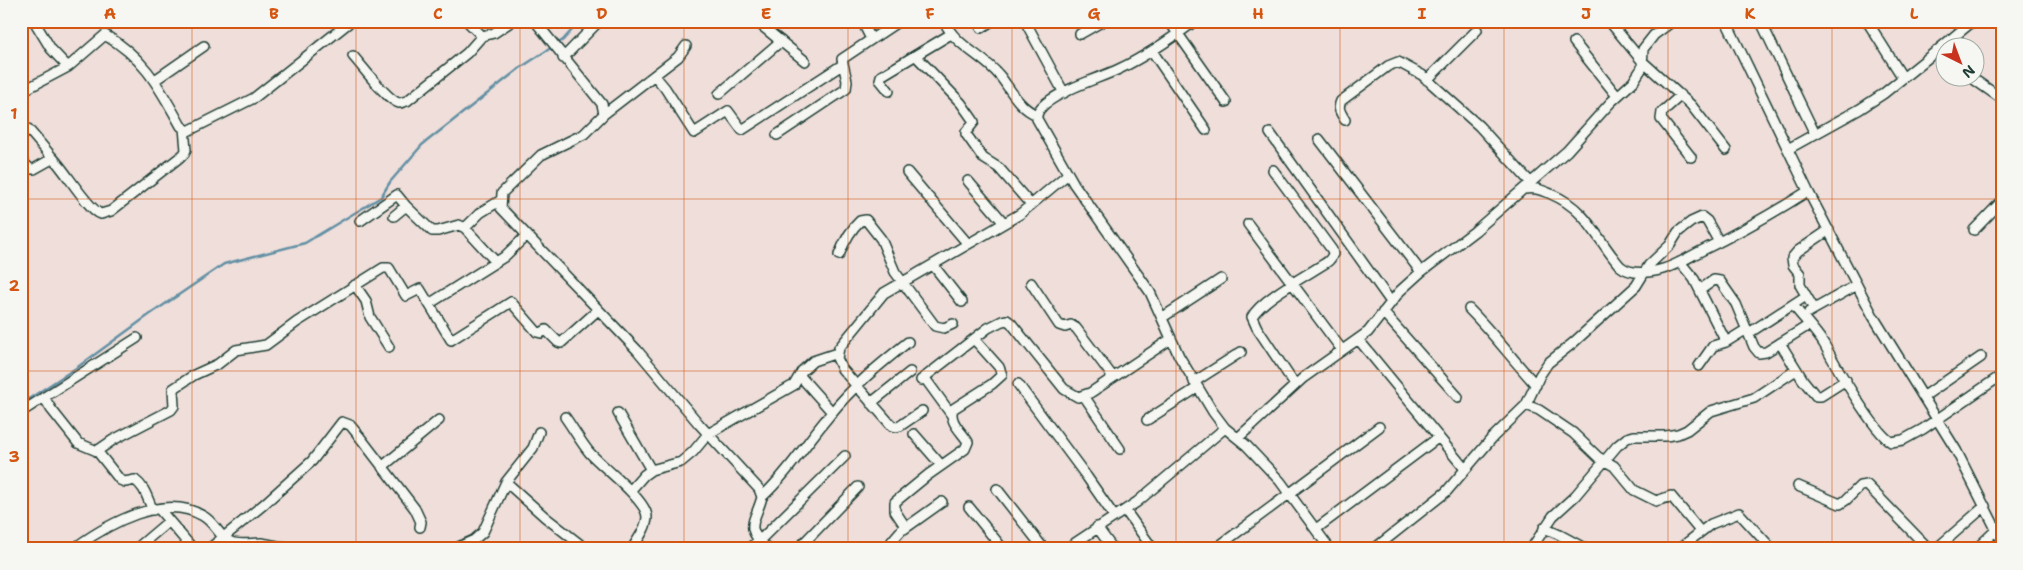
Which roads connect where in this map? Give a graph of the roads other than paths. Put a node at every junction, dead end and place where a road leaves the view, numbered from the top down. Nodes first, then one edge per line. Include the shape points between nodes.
1 (34, 21) edge
2 (352, 21) edge
3 (467, 21) edge
4 (512, 21) edge
5 (535, 21) edge
6 (599, 21) edge
7 (756, 21) edge
8 (862, 21) edge
9 (899, 21) edge
10 (944, 21) edge
11 (992, 21) edge
12 (1025, 21) edge
13 (1103, 21) edge
14 (1169, 21) edge
15 (1195, 21) edge
16 (1609, 21) edge
17 (1673, 21) edge
18 (1726, 21) edge
19 (1867, 21) edge
20 (1973, 21) edge
21 (1763, 26) dead end
22 (981, 28) dead end
23 (1477, 30) dead end
24 (951, 34) junction
25 (1080, 34) dead end
26 (1178, 34) junction
27 (482, 36) junction
28 (1956, 38) edge
29 (871, 39) junction
30 (781, 41) junction
31 (1574, 42) dead end
32 (204, 46) dead end
33 (686, 46) dead end
34 (1152, 51) junction
35 (353, 56) dead end
36 (562, 56) junction
37 (916, 56) junction
38 (1936, 56) edge
39 (805, 61) dead end
40 (1642, 61) junction
41 (842, 65) junction
42 (68, 67) junction
43 (655, 76) junction
44 (1903, 78) junction
45 (155, 80) junction
46 (1427, 80) junction
47 (1986, 88) edge
48 (889, 91) dead end
49 (1064, 92) junction
50 (21, 94) edge
51 (719, 94) dead end
52 (1617, 96) junction
53 (1680, 96) junction
54 (2002, 99) edge
55 (1226, 102) dead end
56 (604, 114) junction
57 (1037, 115) junction
58 (1345, 120) dead end
59 (184, 128) junction
60 (28, 129) dead end
61 (1206, 130) dead end
62 (1270, 133) dead end
63 (1815, 134) junction
64 (777, 135) dead end
65 (1319, 139) dead end
66 (1788, 149) junction
67 (1726, 150) dead end
68 (51, 156) junction
69 (1691, 157) dead end
70 (21, 160) edge
71 (1274, 170) dead end
72 (907, 172) dead end
73 (1068, 174) junction
74 (968, 181) dead end
75 (1527, 186) junction
76 (1808, 191) junction
77 (501, 200) junction
78 (2002, 201) edge
79 (1031, 205) junction
80 (406, 206) junction
81 (394, 216) dead end
82 (360, 220) dead end
83 (1004, 223) junction
84 (1248, 224) dead end
85 (465, 228) junction
86 (1829, 230) junction
87 (1974, 230) dead end
88 (527, 236) junction
89 (1720, 242) junction
90 (968, 244) junction
91 (839, 255) dead end
92 (496, 262) junction
93 (1680, 262) junction
94 (933, 265) junction
95 (1422, 272) junction
96 (1645, 272) junction
97 (1221, 279) dead end
98 (902, 282) junction
99 (1031, 284) dead end
100 (1292, 284) junction
101 (355, 285) junction
102 (1857, 285) junction
103 (1700, 290) junction
104 (1806, 296) junction
105 (962, 302) dead end
106 (1391, 302) junction
107 (429, 304) junction
108 (1793, 305) junction
109 (1469, 308) dead end
110 (1814, 309) junction
111 (598, 310) junction
112 (1383, 312) junction
113 (1802, 316) junction
114 (1163, 317) junction
115 (953, 324) dead end
116 (1809, 325) junction
117 (1748, 331) junction
118 (137, 338) dead end
119 (974, 339) junction
120 (1171, 339) junction
121 (1358, 339) junction
122 (908, 342) dead end
123 (1726, 342) junction
124 (1780, 343) junction
125 (389, 347) dead end
126 (1342, 350) junction
127 (1241, 352) dead end
128 (837, 353) junction
129 (1980, 357) dead end
130 (1699, 366) dead end
131 (1796, 370) junction
132 (910, 372) dead end
133 (800, 376) junction
134 (1113, 377) junction
135 (1999, 377) dead end
136 (1846, 380) junction
137 (1018, 384) dead end
138 (1195, 385) junction
139 (1295, 385) junction
140 (1536, 385) junction
141 (856, 386) junction
142 (1084, 396) junction
143 (44, 397) junction
144 (1458, 397) dead end
145 (1923, 397) junction
146 (871, 402) junction
147 (1526, 405) junction
148 (922, 411) dead end
149 (21, 412) edge
150 (832, 412) junction
151 (618, 413) dead end
152 (951, 414) junction
153 (565, 417) dead end
154 (439, 420) dead end
155 (1147, 420) dead end
156 (1938, 420) junction
157 (1379, 427) dead end
158 (1225, 428) junction
159 (538, 432) dead end
160 (708, 434) junction
161 (914, 434) dead end
162 (1439, 437) junction
163 (1238, 438) junction
164 (1120, 449) dead end
165 (97, 451) junction
166 (845, 456) dead end
167 (1603, 461) junction
168 (941, 465) junction
169 (382, 467) junction
170 (1465, 469) junction
171 (651, 470) junction
172 (506, 482) junction
173 (1798, 486) dead end
174 (858, 487) dead end
175 (997, 489) dead end
176 (630, 490) junction
177 (1290, 494) junction
178 (762, 497) junction
179 (942, 502) dead end
180 (1985, 506) junction
181 (970, 507) dead end
182 (156, 510) junction
183 (1125, 510) junction
184 (1114, 516) junction
185 (168, 521) junction
186 (420, 527) dead end
187 (1097, 527) junction
188 (1544, 528) junction
189 (904, 529) junction
190 (1316, 529) junction
191 (1996, 530) junction
192 (1700, 531) junction
193 (223, 538) junction
194 (759, 541) junction
195 (2002, 542) edge
196 (1570, 545) edge
197 (76, 547) dead end
198 (1070, 547) edge
199 (320, 548) edge
200 (136, 549) edge
201 (193, 549) edge
202 (209, 549) edge
203 (454, 549) edge
204 (586, 549) edge
205 (632, 549) edge
206 (747, 549) edge
207 (768, 549) edge
208 (798, 549) edge
209 (895, 549) edge
210 (1003, 549) edge
211 (1044, 549) edge
212 (1113, 549) edge
213 (1153, 549) edge
214 (1215, 549) edge
215 (1330, 549) edge
216 (1374, 549) edge
217 (1531, 549) edge
218 (1586, 549) edge
219 (1679, 549) edge
220 (1772, 549) edge
221 (1929, 549) edge
222 (1936, 549) edge
223 (1976, 549) edge

1 - 42 street
2 - 59 street via 254,98 188,131
3 - 27 street
4 - 27 street via 494,33
5 - 36 street
6 - 36 street
7 - 30 street
8 - 29 street
9 - 29 street
10 - 24 street
11 - 22 street
12 - 49 street
13 - 25 street
14 - 26 street
15 - 26 street
16 - 40 street
17 - 40 street via 1648,42 1643,49
18 - 66 street
19 - 44 street
20 - 28 street
21 - 63 street
23 - 46 street
24 - 37 street
24 - 57 street via 995,71 1029,112
26 - 34 street
26 - 55 street
27 - 35 street via 467,53 401,103 386,94
29 - 41 street via 842,58
30 - 39 street
30 - 51 street
31 - 52 street
32 - 45 street
33 - 43 street
34 - 49 street
34 - 61 street
36 - 56 street via 602,104
37 - 48 street via 880,78
37 - 79 street via 973,120 966,134 983,158 999,168
38 - 44 street
40 - 52 street via 1639,75
40 - 53 street
41 - 43 street via 742,130 728,111 694,133
41 - 64 street via 846,89
42 - 45 street via 105,34 124,46
42 - 50 street
43 - 56 street
44 - 63 street via 1860,109
45 - 59 street
46 - 58 street via 1403,64 1392,63 1341,101 1339,110
46 - 75 street via 1479,126
47 - 54 street
49 - 57 street via 1046,103
52 - 75 street via 1576,142
53 - 67 street via 1697,112
53 - 69 street via 1662,112 1661,119
56 - 77 street via 584,134 542,155 502,193
57 - 73 street
59 - 68 street via 184,154 111,212 101,214 93,209
60 - 68 street
62 - 106 street
63 - 66 street
65 - 95 street
66 - 76 street
68 - 70 street via 50,160 34,169
71 - 100 street via 1333,254 1327,263
72 - 90 street
73 - 79 street
73 - 114 street via 1144,283
74 - 83 street
75 - 95 street
75 - 96 street via 1567,202 1583,215 1620,266 1631,272
76 - 86 street
76 - 89 street
77 - 85 street via 480,213
77 - 88 street via 501,208
78 - 87 street
79 - 83 street
80 - 81 street
80 - 82 street via 396,195
80 - 85 street via 432,232 459,225
83 - 90 street
84 - 100 street
85 - 92 street
86 - 102 street
86 - 104 street via 1792,258
88 - 92 street
88 - 111 street
89 - 93 street
89 - 96 street via 1707,221 1699,218 1678,232 1673,242
90 - 94 street
91 - 98 street via 857,223 866,220 878,234
92 - 107 street
93 - 96 street
93 - 103 street
94 - 98 street
94 - 105 street
95 - 106 street
96 - 140 street via 1633,290 1548,363
97 - 114 street
98 - 115 street via 935,326 944,328
98 - 128 street via 878,298
99 - 134 street via 1059,325 1074,326
100 - 126 street
100 - 139 street via 1258,308 1252,317
101 - 107 street via 383,268 389,268 406,296 420,289
101 - 125 street
101 - 165 street via 266,345 236,350 218,364 194,375 172,392 174,406 171,410
102 - 110 street
102 - 145 street via 1890,346
103 - 117 street via 1714,280 1720,281 1736,304
103 - 123 street
104 - 108 street
104 - 110 street
106 - 112 street
107 - 111 street via 451,340 511,302 537,332 546,330 559,344
108 - 113 street
108 - 117 street
109 - 140 street
110 - 113 street
111 - 160 street via 637,350
112 - 121 street via 1368,332
112 - 144 street
113 - 116 street
114 - 120 street
116 - 124 street
116 - 136 street
117 - 123 street
117 - 124 street via 1759,353
118 - 143 street
119 - 142 street via 995,324 1007,320 1064,389 1078,397
119 - 152 street via 922,378
119 - 152 street via 999,367 1002,375 953,409
120 - 134 street
120 - 138 street
121 - 126 street
121 - 162 street
122 - 141 street
123 - 130 street via 1713,346
124 - 131 street
126 - 139 street
127 - 138 street
128 - 133 street via 814,361
128 - 141 street via 842,369
129 - 145 street
131 - 136 street via 1816,396
131 - 167 street via 1754,398 1711,411 1678,434 1627,438
132 - 146 street
133 - 150 street
133 - 160 street via 794,385
134 - 142 street
135 - 156 street
136 - 156 street via 1878,429 1891,442 1903,440
137 - 184 street
138 - 155 street
138 - 158 street
139 - 163 street
140 - 147 street
141 - 146 street
141 - 150 street
142 - 164 street
143 - 149 street
143 - 165 street via 78,443
145 - 156 street
146 - 148 street via 896,427
147 - 167 street via 1540,410 1573,433
147 - 170 street
150 - 178 street via 789,469
151 - 171 street
152 - 168 street via 968,445
153 - 176 street via 590,453
154 - 169 street
156 - 180 street
157 - 177 street
158 - 163 street
158 - 183 street
159 - 172 street via 535,444
160 - 171 street via 681,462
160 - 178 street via 755,484
161 - 168 street
162 - 170 street
162 - 190 street
163 - 177 street
165 - 182 street via 120,480 135,480 145,490
166 - 194 street
167 - 188 street
167 - 192 street via 1614,466 1634,490 1647,497 1656,501 1671,496
168 - 189 street via 895,502 894,508
169 - 186 street via 415,509
169 - 193 street via 350,425 342,422 312,461
170 - 216 street via 1438,499
171 - 176 street
172 - 203 street via 480,535
172 - 204 street
173 - 221 street via 1840,504 1860,486 1867,485
174 - 208 street
175 - 211 street
176 - 205 street via 647,515
177 - 190 street
177 - 214 street
178 - 194 street via 753,520
179 - 189 street
180 - 191 street
180 - 222 street
181 - 210 street
182 - 185 street
182 - 193 street via 193,510 212,522
182 - 197 street via 121,520 96,532
183 - 184 street
183 - 213 street
184 - 187 street
185 - 200 street
185 - 201 street
187 - 198 street
187 - 212 street
188 - 196 street
188 - 217 street
189 - 209 street via 892,541
190 - 215 street
191 - 195 street
191 - 223 street
192 - 219 street
192 - 220 street via 1739,513
193 - 199 street via 242,544
193 - 202 street
194 - 206 street
194 - 207 street
196 - 218 street

